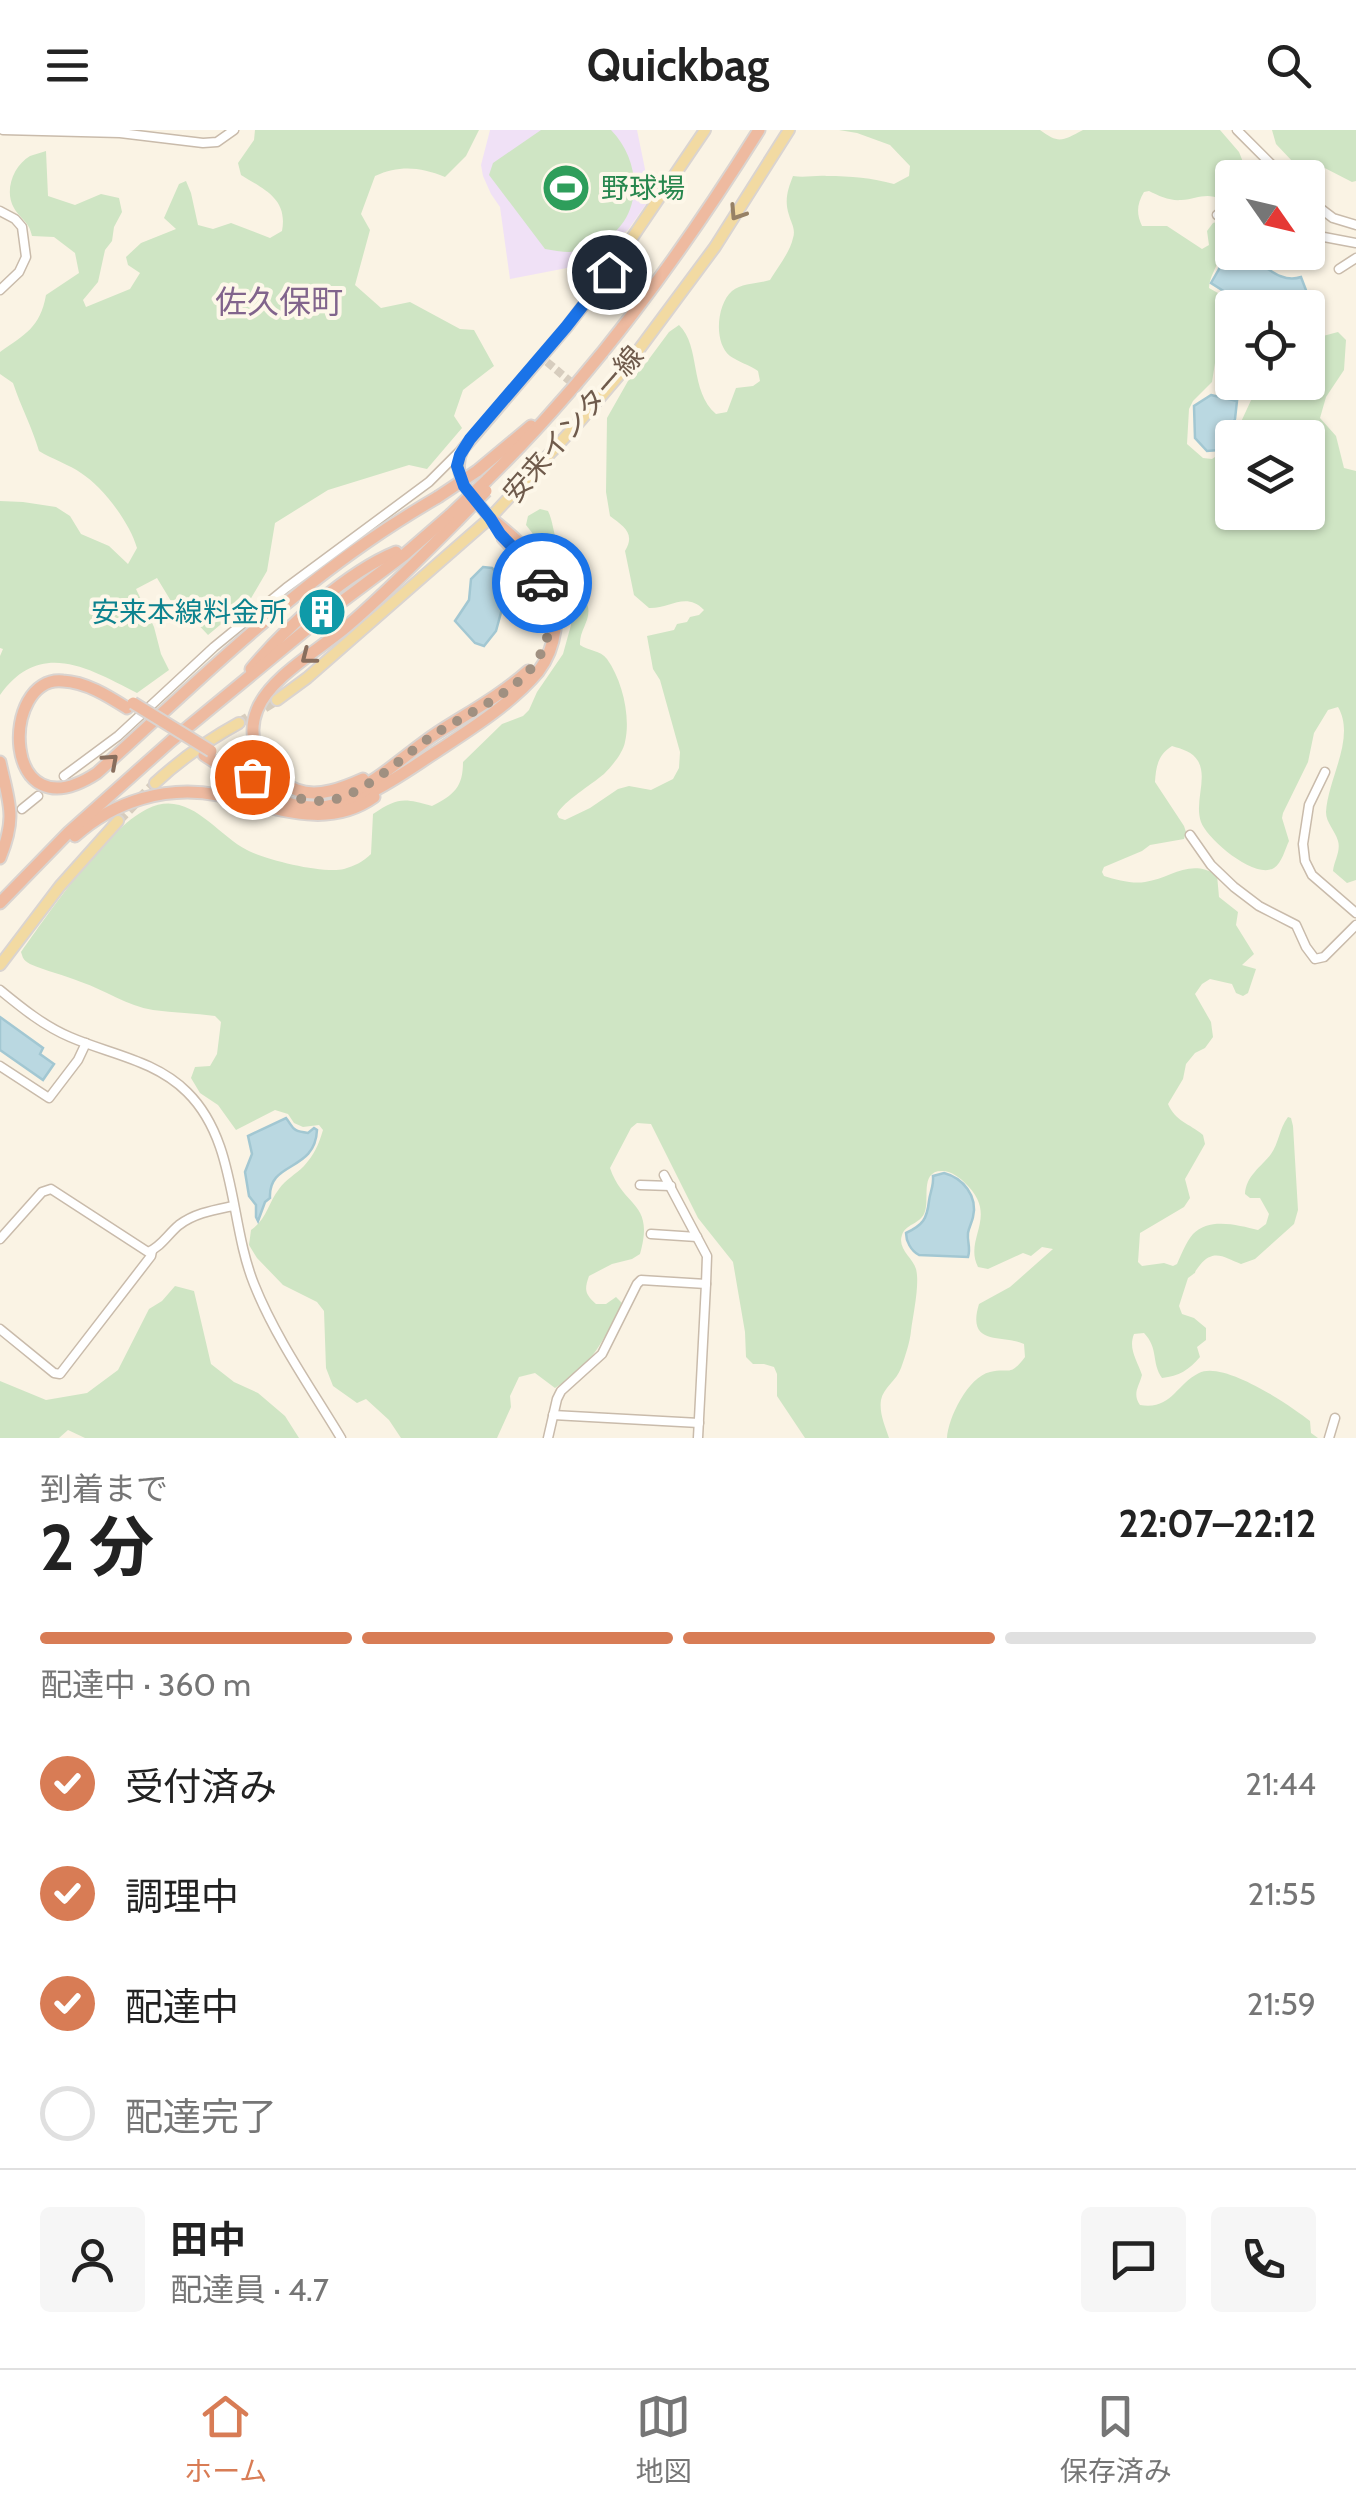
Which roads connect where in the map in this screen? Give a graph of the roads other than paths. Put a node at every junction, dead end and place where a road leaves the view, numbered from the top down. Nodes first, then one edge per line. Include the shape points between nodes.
1 (1, 130) edge
2 (216, 130) edge
3 (234, 130) edge
4 (705, 130) edge
5 (789, 130) edge
6 (1237, 130) edge
7 (762, 132) edge
8 (217, 142) junction
9 (782, 142) junction
10 (1267, 160) edge
11 (0, 211) edge
12 (1325, 212) edge
13 (1356, 225) edge
14 (1325, 237) edge
15 (1356, 243) edge
16 (1356, 258) edge
17 (1339, 269) dead end
18 (0, 290) edge
19 (560, 401) junction
20 (463, 448) junction
21 (485, 478) junction
22 (452, 516) junction
23 (490, 518) junction
24 (399, 555) junction
25 (247, 677) junction
26 (35, 678) dead end
27 (277, 700) tunnel mouth
28 (12, 704) dead end
29 (130, 705) junction
30 (239, 722) tunnel mouth
31 (4, 746) dead end
32 (208, 753) junction
33 (406, 755) junction
34 (0, 762) edge
35 (417, 764) junction
36 (1325, 772) dead end
37 (64, 776) dead end
38 (154, 783) tunnel mouth
39 (38, 796) dead end
40 (22, 810) dead end
41 (118, 821) tunnel mouth
42 (1190, 835) dead end
43 (50, 851) junction
44 (0, 858) edge
45 (0, 903) edge
46 (1356, 914) edge
47 (1356, 925) edge
48 (0, 965) edge
49 (0, 990) edge
50 (86, 1043) junction
51 (0, 1066) edge
52 (664, 1174) dead end
53 (640, 1184) dead end
54 (671, 1186) junction
55 (233, 1206) junction
56 (651, 1234) dead end
57 (697, 1237) junction
58 (0, 1240) edge
59 (152, 1251) junction
60 (706, 1284) junction
61 (0, 1329) edge
62 (553, 1415) junction
63 (1335, 1418) dead end
64 (700, 1422) junction
65 (341, 1438) edge
66 (548, 1438) edge
67 (698, 1438) edge
68 (1329, 1438) edge

1 - 8 street
2 - 8 street
3 - 8 street
4 - 20 main road via 544,360
5 - 9 main road, 安来インター線
6 - 10 street
7 - 9 street
7 - 19 highway via 677,257
9 -> 23 main road, 安来インター線 via 662,320
11 - 18 street via 22,227 26,242 18,272
12 - 13 street
14 - 15 street
16 - 17 street
19 - 21 highway
19 - 21 highway via 504,450
20 - 23 main road, 安来インター線 via 459,476
20 - 37 street
21 - 22 highway, bridge
31 -> 21 highway, bridge via 13,767 43,787 80,784 365,543 438,496
22 - 24 highway
22 -> 33 highway via 348,624 284,675 256,710 254,745 262,763 297,790 348,786
23 - 27 main road, 安来インター線
23 - 33 highway via 540,578 548,597 548,636 517,681
23 - 35 highway via 546,576 554,595 554,637 537,673 520,690
24 - 25 highway via 386,574
24 - 25 highway via 370,562 275,640
25 - 43 highway
26 - 29 highway via 68,674 104,686
28 - 29 highway via 44,682 64,680
29 - 32 highway, bridge
30 - 38 main road
32 - 33 highway via 311,801 352,793
32 - 35 highway via 269,794 311,808 360,797
34 - 44 highway via 11,822
35 - 43 highway via 364,804 338,814 311,816 216,794 162,794 105,814
36 - 46 street via 1309,804 1306,861 1312,875
39 - 40 street
41 - 48 main road
42 - 47 street via 1234,887 1294,923 1316,959
43 - 45 highway
49 - 50 street via 41,1022
50 - 51 street via 49,1098
50 - 55 street via 146,1064 202,1108
52 - 54 street
53 - 54 street
54 - 57 street
55 - 59 street via 186,1220
55 - 65 street via 268,1315
56 - 57 street
57 - 60 street via 707,1256
58 - 59 street via 51,1188
59 - 61 street via 60,1374
60 - 62 street via 641,1280 602,1354 561,1391
60 - 64 street
62 - 64 street
62 - 66 street
63 - 68 street
64 - 67 street

